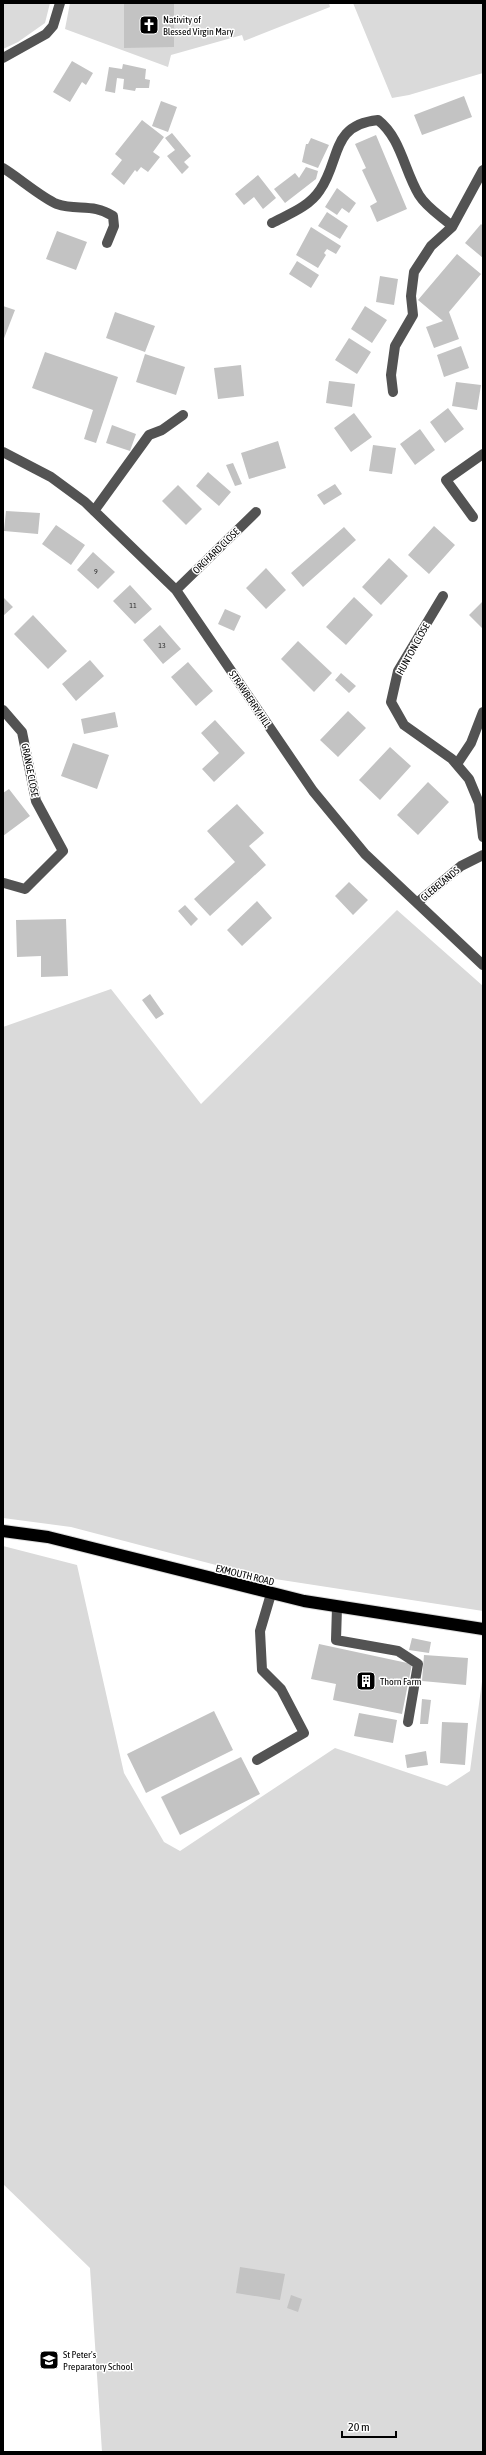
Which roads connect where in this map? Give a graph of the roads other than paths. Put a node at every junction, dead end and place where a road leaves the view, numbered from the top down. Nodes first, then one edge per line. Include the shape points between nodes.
1 (60, 3) edge
2 (3, 58) edge
3 (3, 168) edge
4 (483, 170) edge
5 (272, 223) dead end
6 (452, 226) junction
7 (107, 243) dead end
8 (393, 392) dead end
9 (183, 415) dead end
10 (6, 454) edge
11 (483, 454) edge
12 (3, 464) edge
13 (94, 511) junction
14 (256, 512) dead end
15 (473, 517) dead end
16 (176, 590) junction
17 (443, 596) dead end
18 (3, 710) edge
19 (483, 712) edge
20 (457, 764) junction
21 (483, 837) edge
22 (483, 855) edge
23 (4, 883) dead end
24 (418, 902) junction
25 (483, 965) edge
26 (3, 1531) edge
27 (271, 1594) junction
28 (338, 1607) junction
29 (483, 1630) edge
30 (408, 1722) dead end
31 (258, 1760) dead end

1 - 2 street via 53,26 46,34
3 - 7 street via 55,203 92,207 113,216 114,226
4 - 6 street
5 - 6 street via 301,208 321,190 342,136 364,121 378,120 389,129 425,204
6 - 8 street via 431,246 414,272 411,296 413,315 395,346 391,375
9 - 13 street via 162,430 149,435
10 - 12 street
10 - 13 street, STRAWBERRY HILL via 51,476
11 - 15 street via 446,480
13 - 16 street, STRAWBERRY HILL
14 - 16 street, ORCHARD CLOSE
16 - 24 street, STRAWBERRY HILL via 313,791 365,854
17 - 20 street, HUNTON CLOSE via 398,671 391,702 404,725
18 - 23 street, GRANGE CLOSE via 22,732 36,801 63,851 26,890
19 - 20 street via 471,743
20 - 21 street, HUNTON CLOSE via 469,779 479,804
22 - 24 street, GLEBELANDS via 461,866
24 - 25 street, STRAWBERRY HILL
26 - 27 highway, EXMOUTH ROAD via 48,1536
27 - 28 highway, EXMOUTH ROAD
27 - 31 street via 260,1632 262,1670 281,1689 304,1733
28 - 29 highway, EXMOUTH ROAD
28 - 30 street via 336,1640 398,1652 418,1664

